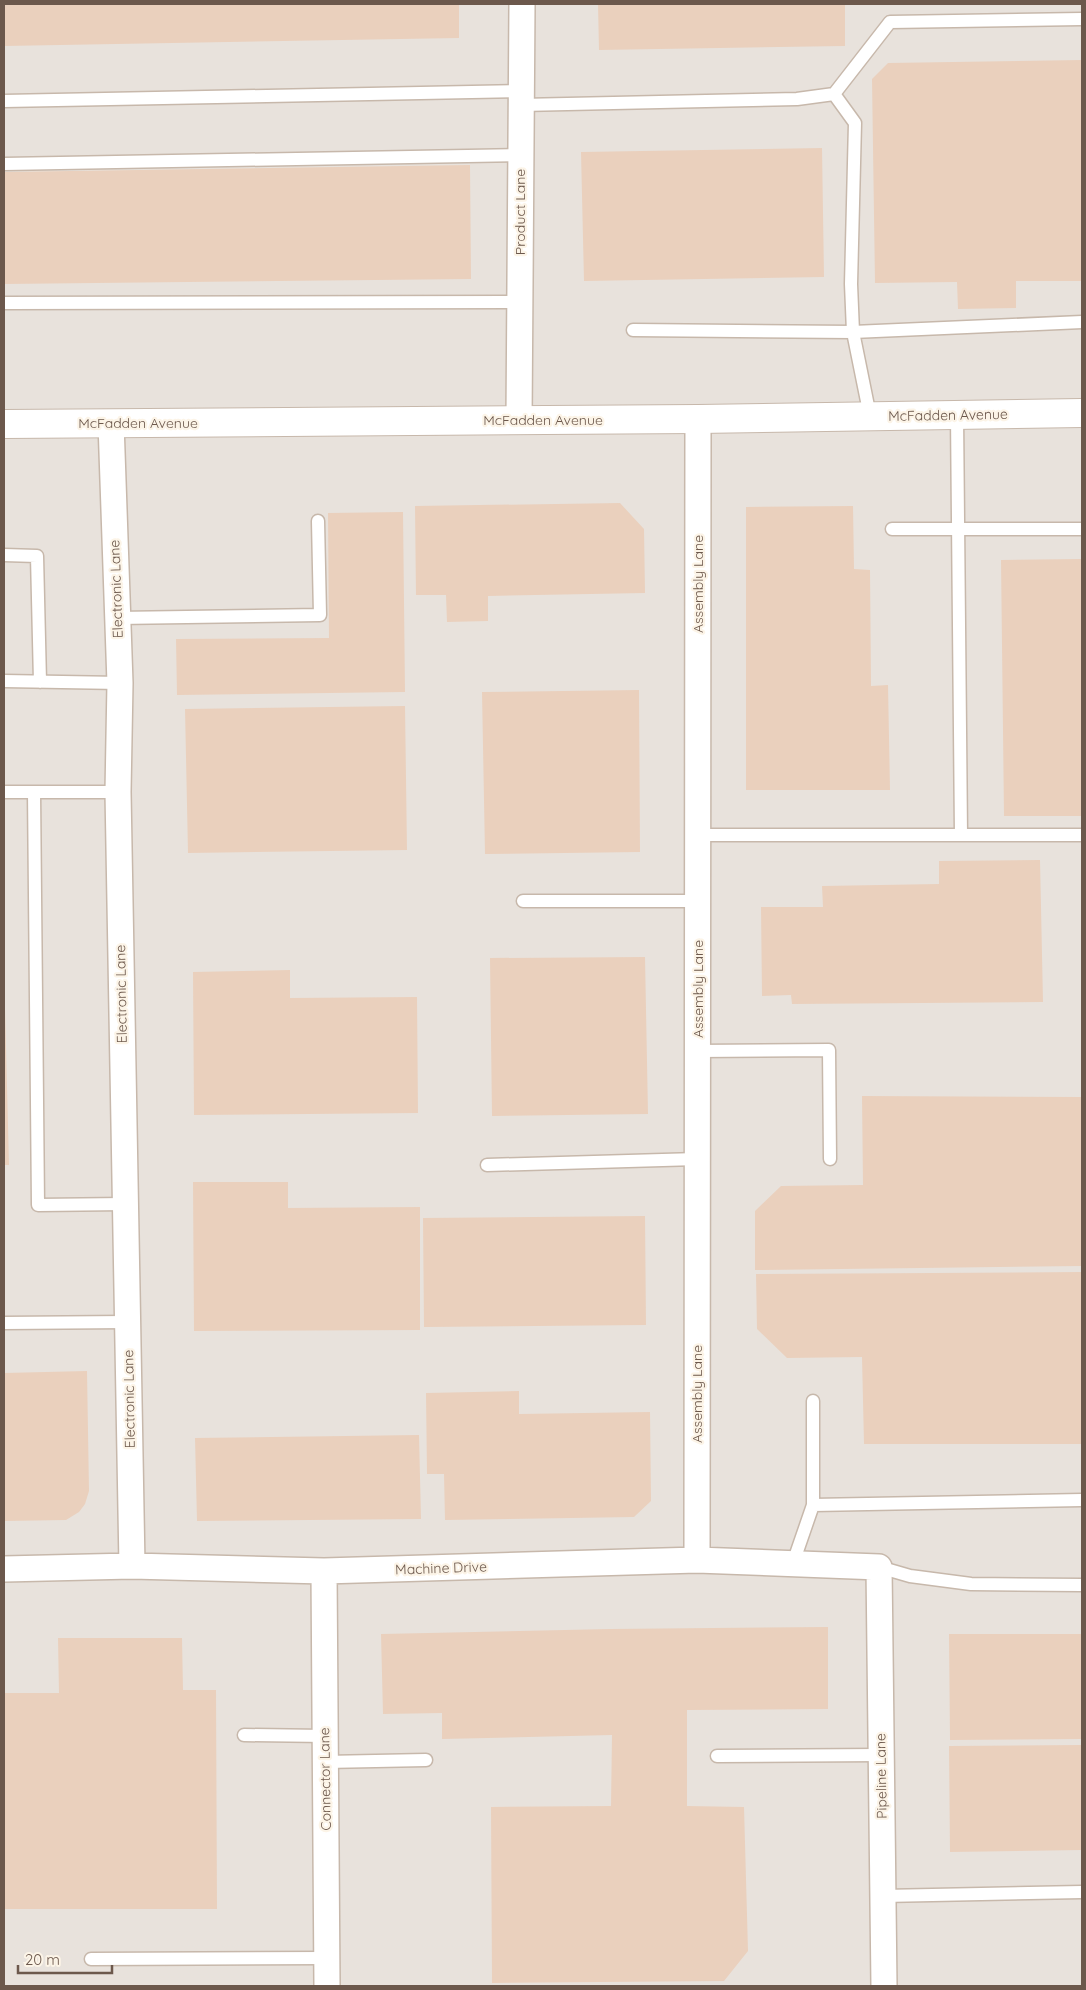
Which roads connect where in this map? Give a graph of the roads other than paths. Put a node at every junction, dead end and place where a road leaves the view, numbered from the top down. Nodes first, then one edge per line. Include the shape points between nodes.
1 (522, 4) edge
2 (1082, 18) edge
3 (834, 94) junction
4 (521, 98) junction
5 (4, 101) edge
6 (521, 156) junction
7 (4, 164) edge
8 (520, 302) junction
9 (4, 303) edge
10 (1082, 322) edge
11 (633, 330) dead end
12 (853, 332) junction
13 (1082, 413) edge
14 (957, 415) junction
15 (870, 416) junction
16 (698, 419) junction
17 (519, 420) junction
18 (111, 423) junction
19 (4, 424) edge
20 (318, 521) dead end
21 (892, 529) dead end
22 (958, 529) junction
23 (1082, 529) edge
24 (4, 555) edge
25 (117, 618) junction
26 (4, 682) edge
27 (40, 682) junction
28 (120, 683) junction
29 (4, 792) edge
30 (34, 792) junction
31 (118, 792) junction
32 (698, 835) junction
33 (961, 835) junction
34 (1082, 835) edge
35 (698, 901) junction
36 (523, 902) dead end
37 (697, 1051) junction
38 (697, 1159) junction
39 (830, 1159) dead end
40 (487, 1165) dead end
41 (125, 1204) junction
42 (127, 1322) junction
43 (4, 1323) edge
44 (812, 1400) dead end
45 (1082, 1500) edge
46 (812, 1506) junction
47 (697, 1560) junction
48 (793, 1563) junction
49 (132, 1566) junction
50 (879, 1567) junction
51 (4, 1569) edge
52 (324, 1571) junction
53 (1082, 1584) edge
54 (244, 1735) dead end
55 (325, 1736) junction
56 (881, 1754) junction
57 (717, 1756) dead end
58 (426, 1760) dead end
59 (325, 1762) junction
60 (1082, 1892) edge
61 (883, 1896) junction
62 (327, 1958) junction
63 (91, 1959) dead end
64 (327, 1986) edge
65 (884, 1986) edge

1 - 4 street, Product Lane
2 - 3 lane via 890,22
3 - 4 lane via 797,98
3 - 12 lane via 855,123
4 - 5 lane
4 - 6 street, Product Lane
6 - 7 lane
6 - 8 street, Product Lane
8 - 9 lane
8 - 17 street, Product Lane
10 - 12 lane
11 - 12 lane
12 - 15 lane
13 - 14 street, McFadden Avenue
14 - 15 street, McFadden Avenue
14 - 22 lane
15 - 16 street, McFadden Avenue
16 - 17 street, McFadden Avenue
16 - 32 street, Assembly Lane
17 - 18 street, McFadden Avenue
18 - 19 street, McFadden Avenue
18 - 25 street, Electronic Lane
20 - 25 lane via 320,615
21 - 22 lane
22 - 23 lane
22 - 33 lane
24 - 27 lane via 37,556
25 - 28 street, Electronic Lane
26 - 27 lane
27 - 28 lane
28 - 31 street, Electronic Lane
29 - 30 lane
30 - 31 lane
30 - 41 lane via 38,1205
31 - 41 street, Electronic Lane
32 - 33 lane
32 - 35 street, Assembly Lane
33 - 34 lane
35 - 36 lane
35 - 37 street, Assembly Lane
37 - 38 street, Assembly Lane
37 - 39 lane via 829,1050
38 - 40 lane
38 - 47 street, Assembly Lane
41 - 42 street, Electronic Lane
42 - 43 lane
42 - 49 street, Electronic Lane
44 - 46 lane
45 - 46 lane
46 - 48 lane
47 - 48 street, Machine Drive
47 - 52 street, Machine Drive
48 - 50 street, Machine Drive
49 - 51 street, Machine Drive
49 - 52 street, Machine Drive
50 - 53 lane via 910,1576 971,1584
50 - 56 street, Pipeline Lane
52 - 55 street, Connector Lane
54 - 55 lane
55 - 59 street, Connector Lane
56 - 57 lane
56 - 61 street, Pipeline Lane
58 - 59 lane
59 - 62 street, Connector Lane
60 - 61 lane
61 - 65 street, Pipeline Lane
62 - 63 lane
62 - 64 street, Connector Lane

